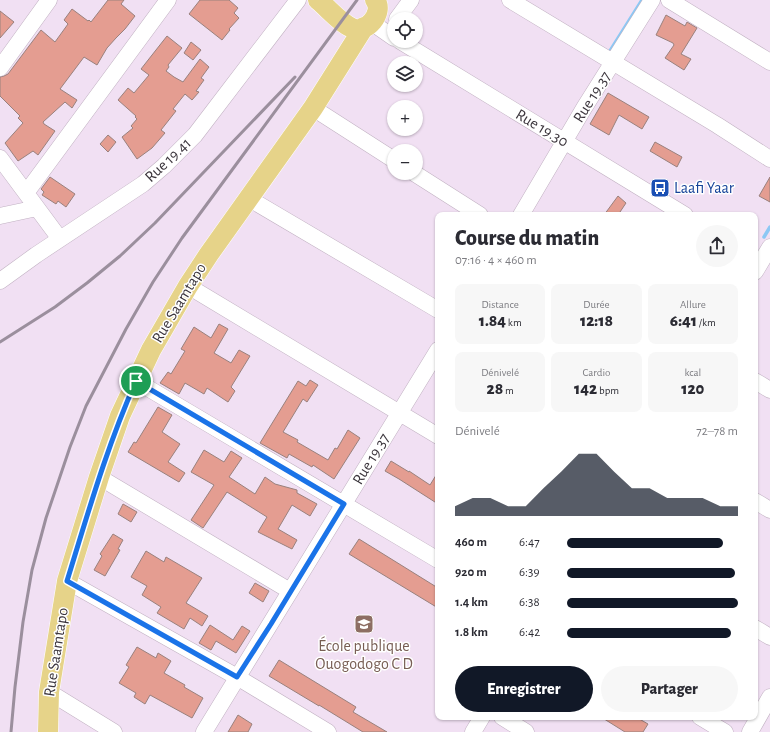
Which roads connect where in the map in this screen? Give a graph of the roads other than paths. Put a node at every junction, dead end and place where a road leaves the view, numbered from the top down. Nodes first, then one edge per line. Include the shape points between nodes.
1 (49, 0) edge
2 (168, 0) edge
3 (298, 0) edge
4 (318, 0) edge
5 (375, 0) edge
6 (411, 0) edge
7 (510, 0) edge
8 (652, 0) edge
9 (668, 0) edge
10 (403, 12) edge
11 (368, 25) junction
12 (387, 32) edge
13 (416, 48) edge
14 (770, 62) edge
15 (613, 63) junction
16 (0, 68) edge
17 (312, 108) junction
18 (565, 142) junction
19 (387, 156) edge
20 (0, 158) edge
21 (770, 159) edge
22 (423, 179) edge
23 (26, 193) junction
24 (248, 198) junction
25 (37, 208) junction
26 (475, 212) edge
27 (523, 212) edge
28 (680, 212) edge
29 (0, 216) edge
30 (60, 239) junction
31 (770, 247) edge
32 (760, 265) edge
33 (0, 281) edge
34 (188, 286) junction
35 (435, 308) edge
36 (435, 355) edge
37 (136, 381) junction
38 (758, 383) edge
39 (770, 390) edge
40 (399, 413) junction
41 (435, 434) edge
42 (99, 477) junction
43 (758, 503) edge
44 (344, 504) junction
45 (770, 510) edge
46 (435, 558) edge
47 (67, 581) junction
48 (290, 591) junction
49 (758, 630) edge
50 (770, 637) edge
51 (237, 677) junction
52 (49, 692) junction
53 (770, 697) edge
54 (758, 718) edge
55 (480, 720) edge
56 (507, 720) edge
57 (705, 720) edge
58 (757, 720) edge
59 (48, 732) edge
60 (114, 732) edge
61 (204, 732) edge
62 (328, 732) edge
63 (473, 732) edge
64 (526, 732) edge
65 (725, 732) edge
66 (750, 732) edge

1 - 16 street
2 - 23 street
3 - 30 street, Rue 19.41 via 195,135 143,184
4 - 11 main road via 353,28
5 - 11 main road, Rue Saamtapo via 378,3 378,10
6 - 10 street
7 - 15 street
8 - 15 street, Rue 19.37
9 - 14 street
11 - 12 street, Rue 19.30
11 - 17 main road, Rue Saamtapo
13 - 18 street, Rue 19.30
15 - 18 street, Rue 19.37
15 - 21 street
17 - 19 street
17 - 24 main road, Rue Saamtapo
18 - 27 street, Rue 19.37
18 - 28 street, Rue 19.30
20 - 23 street
22 - 26 street
23 - 25 street
24 - 34 main road, Rue Saamtapo
24 - 35 street
25 - 29 street
25 - 30 street
30 - 33 street, Rue 19.41
31 - 32 street
34 - 37 main road, Rue Saamtapo
34 - 40 street
36 - 40 street, Rue 19.37
37 - 42 main road, Rue Saamtapo via 120,416
37 - 44 street
38 - 39 street
40 - 41 street
40 - 44 street, Rue 19.37
42 - 47 main road, Rue Saamtapo
42 - 48 street
43 - 45 street
44 - 46 street
44 - 48 street, Rue 19.37
47 - 51 street
47 - 52 main road, Rue Saamtapo
48 - 51 street, Rue 19.37
49 - 50 street
51 - 61 street, Rue 19.37
51 - 62 street
52 - 59 main road, Rue Saamtapo
52 - 60 street
53 - 54 street
55 - 63 street
56 - 64 street
57 - 65 street
58 - 66 street

